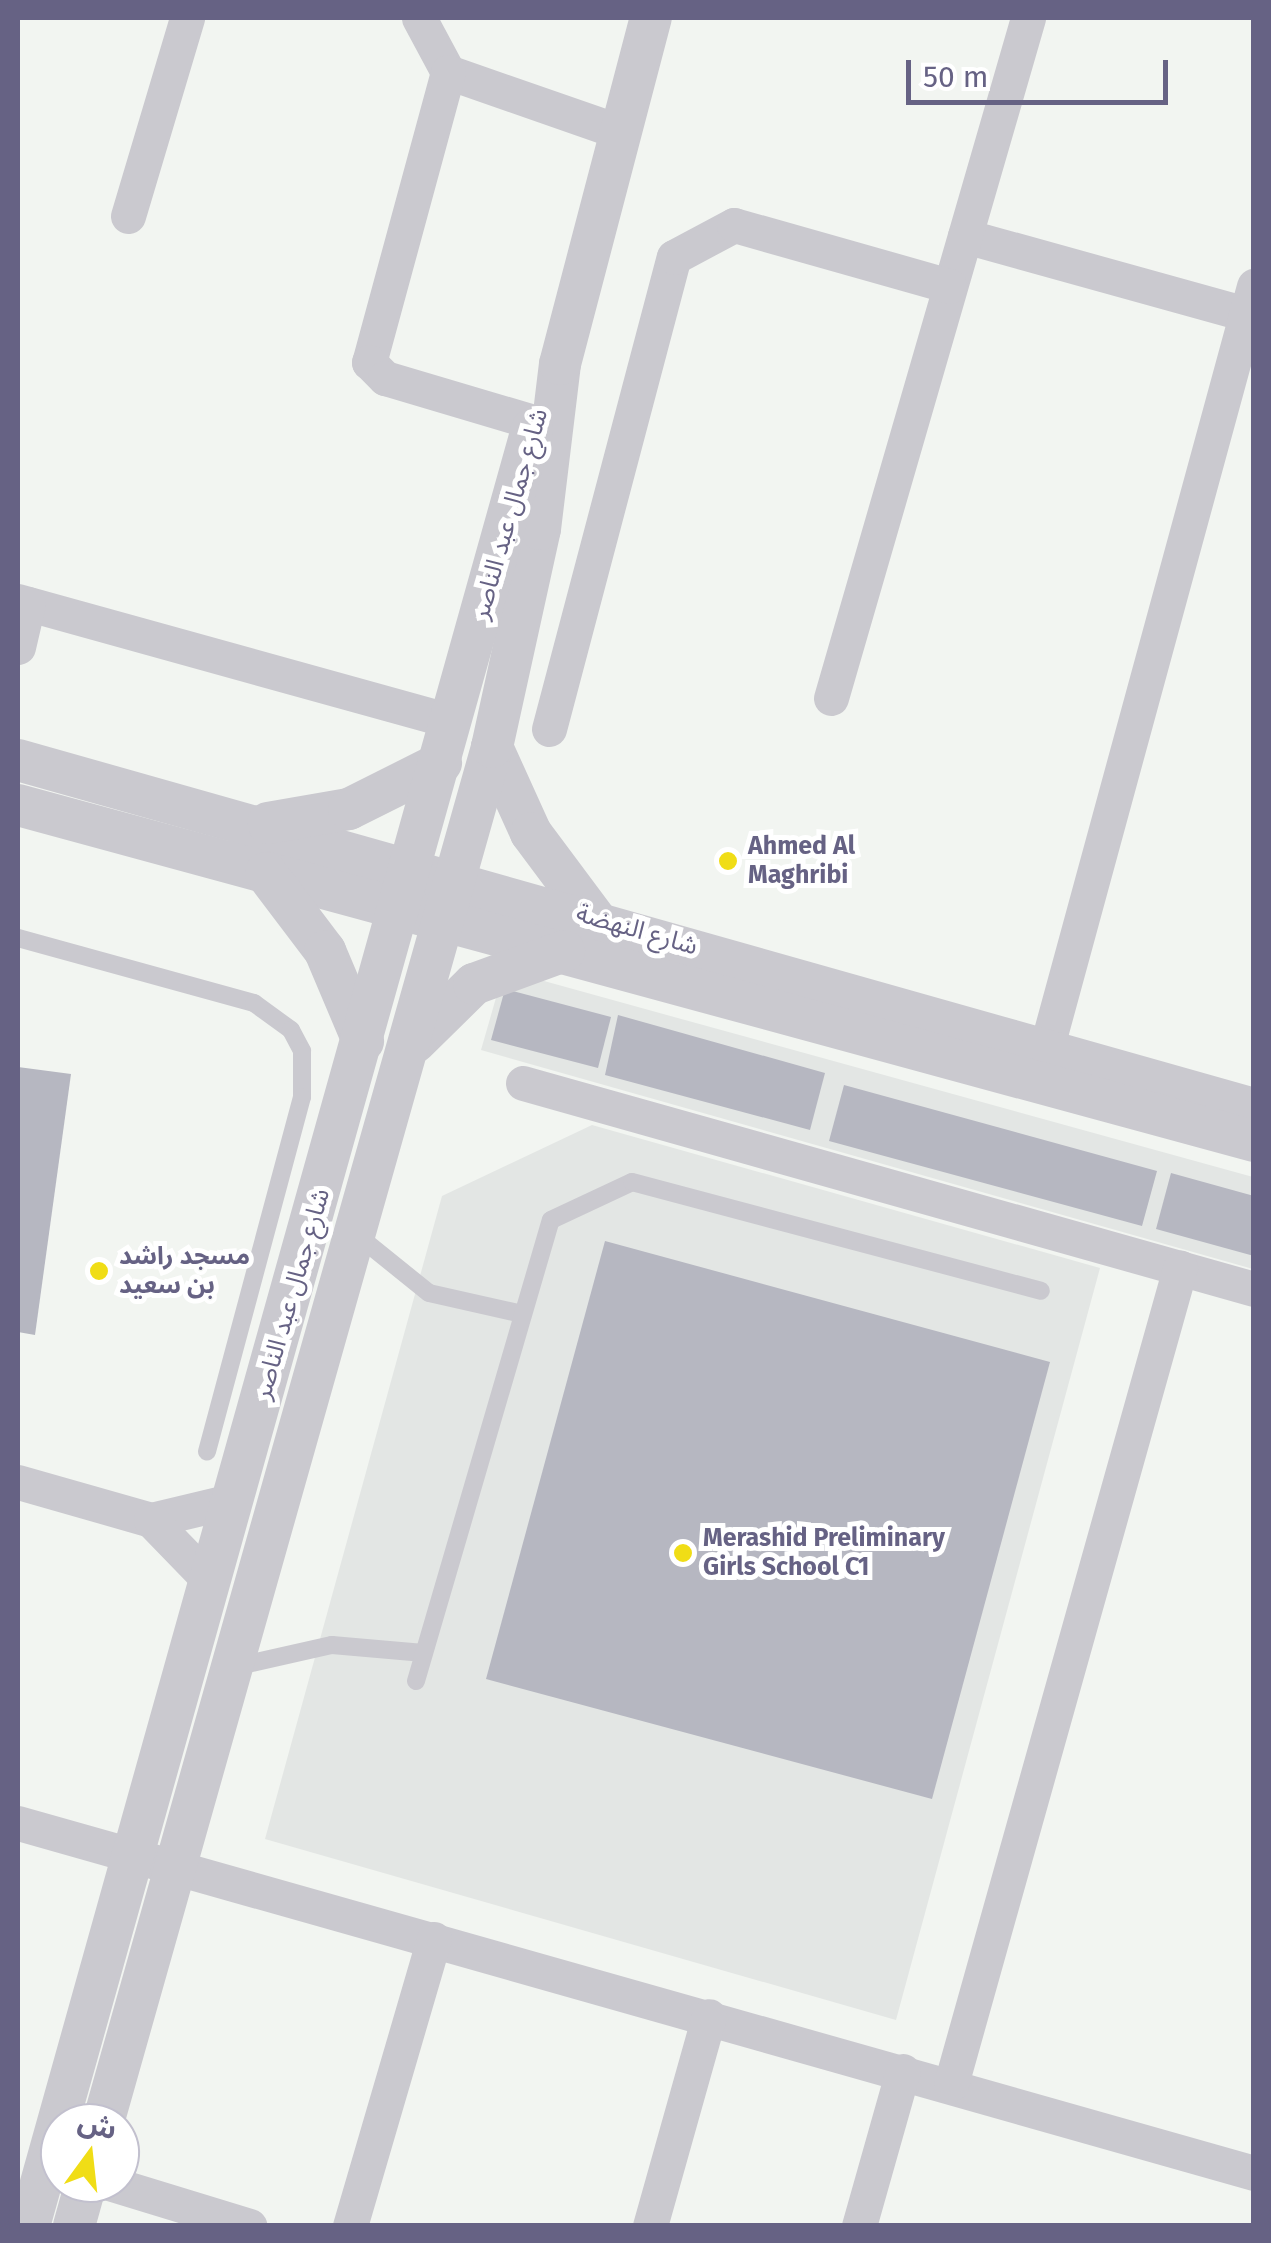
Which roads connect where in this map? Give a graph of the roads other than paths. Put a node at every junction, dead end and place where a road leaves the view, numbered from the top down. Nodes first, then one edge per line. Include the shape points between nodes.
1 (187, 18) edge
2 (419, 18) edge
3 (651, 18) edge
4 (1028, 18) edge
5 (448, 72) junction
6 (620, 132) junction
7 (128, 216) dead end
8 (965, 236) junction
9 (950, 286) junction
10 (1250, 300) edge
11 (560, 364) junction
12 (534, 422) junction
13 (23, 602) edge
14 (18, 647) edge
15 (831, 698) dead end
16 (452, 721) junction
17 (549, 729) dead end
18 (492, 747) junction
19 (18, 760) edge
20 (440, 763) junction
21 (18, 805) edge
22 (248, 825) junction
23 (266, 873) junction
24 (406, 888) junction
25 (451, 900) junction
26 (595, 918) junction
27 (18, 938) edge
28 (564, 951) junction
29 (364, 1041) junction
30 (1047, 1046) junction
31 (408, 1053) junction
32 (522, 1084) dead end
33 (1254, 1109) edge
34 (1254, 1141) edge
35 (356, 1234) junction
36 (1180, 1268) junction
37 (1254, 1288) edge
38 (1041, 1291) dead end
39 (522, 1314) junction
40 (207, 1451) dead end
41 (18, 1482) edge
42 (234, 1500) junction
43 (151, 1520) junction
44 (211, 1582) junction
45 (424, 1654) junction
46 (233, 1667) junction
47 (416, 1681) dead end
48 (18, 1823) edge
49 (134, 1855) junction
50 (176, 1869) junction
51 (434, 1940) junction
52 (710, 2016) junction
53 (903, 2071) junction
54 (952, 2084) junction
55 (110, 2103) edge
56 (1254, 2173) edge
57 (140, 2192) edge
58 (26, 2220) edge
59 (250, 2226) edge
60 (350, 2226) edge
61 (650, 2226) edge
62 (859, 2226) edge

1 - 7 street
2 - 5 street
3 - 6 street, شارع جمال عبد الناصر
4 - 8 street
5 - 6 street
5 - 12 street via 369,362 385,378
6 - 11 street, شارع جمال عبد الناصر
8 - 9 street
8 - 10 street
9 - 15 street
9 - 17 street via 734,225 686,243 661,302
10 - 30 street
11 - 12 street, شارع جمال عبد الناصر
11 - 18 street, شارع جمال عبد الناصر via 540,528
12 - 16 street, شارع جمال عبد الناصر
13 - 14 street
13 - 16 street
16 - 20 street, شارع جمال عبد الناصر
18 - 25 street, شارع جمال عبد الناصر
18 - 26 street via 532,832
19 - 22 street, شارع النهضة
20 - 22 street via 348,809
20 - 24 street, شارع جمال عبد الناصر
21 - 23 street, شارع النهضة
22 - 24 street, شارع النهضة
23 - 24 street, شارع النهضة
23 - 29 street via 325,951
24 - 25 street, شارع النهضة
24 - 29 street, شارع جمال عبد الناصر
25 - 26 street, شارع النهضة
25 - 28 street, شارع النهضة
25 - 31 street, شارع جمال عبد الناصر
26 - 30 street, شارع النهضة
27 - 40 lane via 254,1004 291,1030 302,1051 302,1097
28 - 31 street via 474,984
28 - 34 street, شارع النهضة
29 - 42 street, شارع جمال عبد الناصر
30 - 33 street, شارع النهضة
31 - 35 street, شارع جمال عبد الناصر
32 - 36 street
35 - 39 lane via 430,1294
35 - 46 street, شارع جمال عبد الناصر
36 - 37 street
36 - 54 street
38 - 39 lane via 622,1182 551,1220
39 - 45 lane
41 - 43 street
42 - 43 street
42 - 44 street, شارع جمال عبد الناصر
43 - 44 street
44 - 49 street, شارع جمال عبد الناصر
45 - 46 lane via 332,1645
45 - 47 lane
46 - 50 street, شارع جمال عبد الناصر
48 - 49 street
49 - 50 street
49 - 58 street, شارع جمال عبد الناصر
50 - 51 street
50 - 55 street, شارع جمال عبد الناصر
51 - 52 street
51 - 60 street
52 - 53 street
52 - 61 street
53 - 54 street
53 - 62 street
54 - 56 street
57 - 59 street

